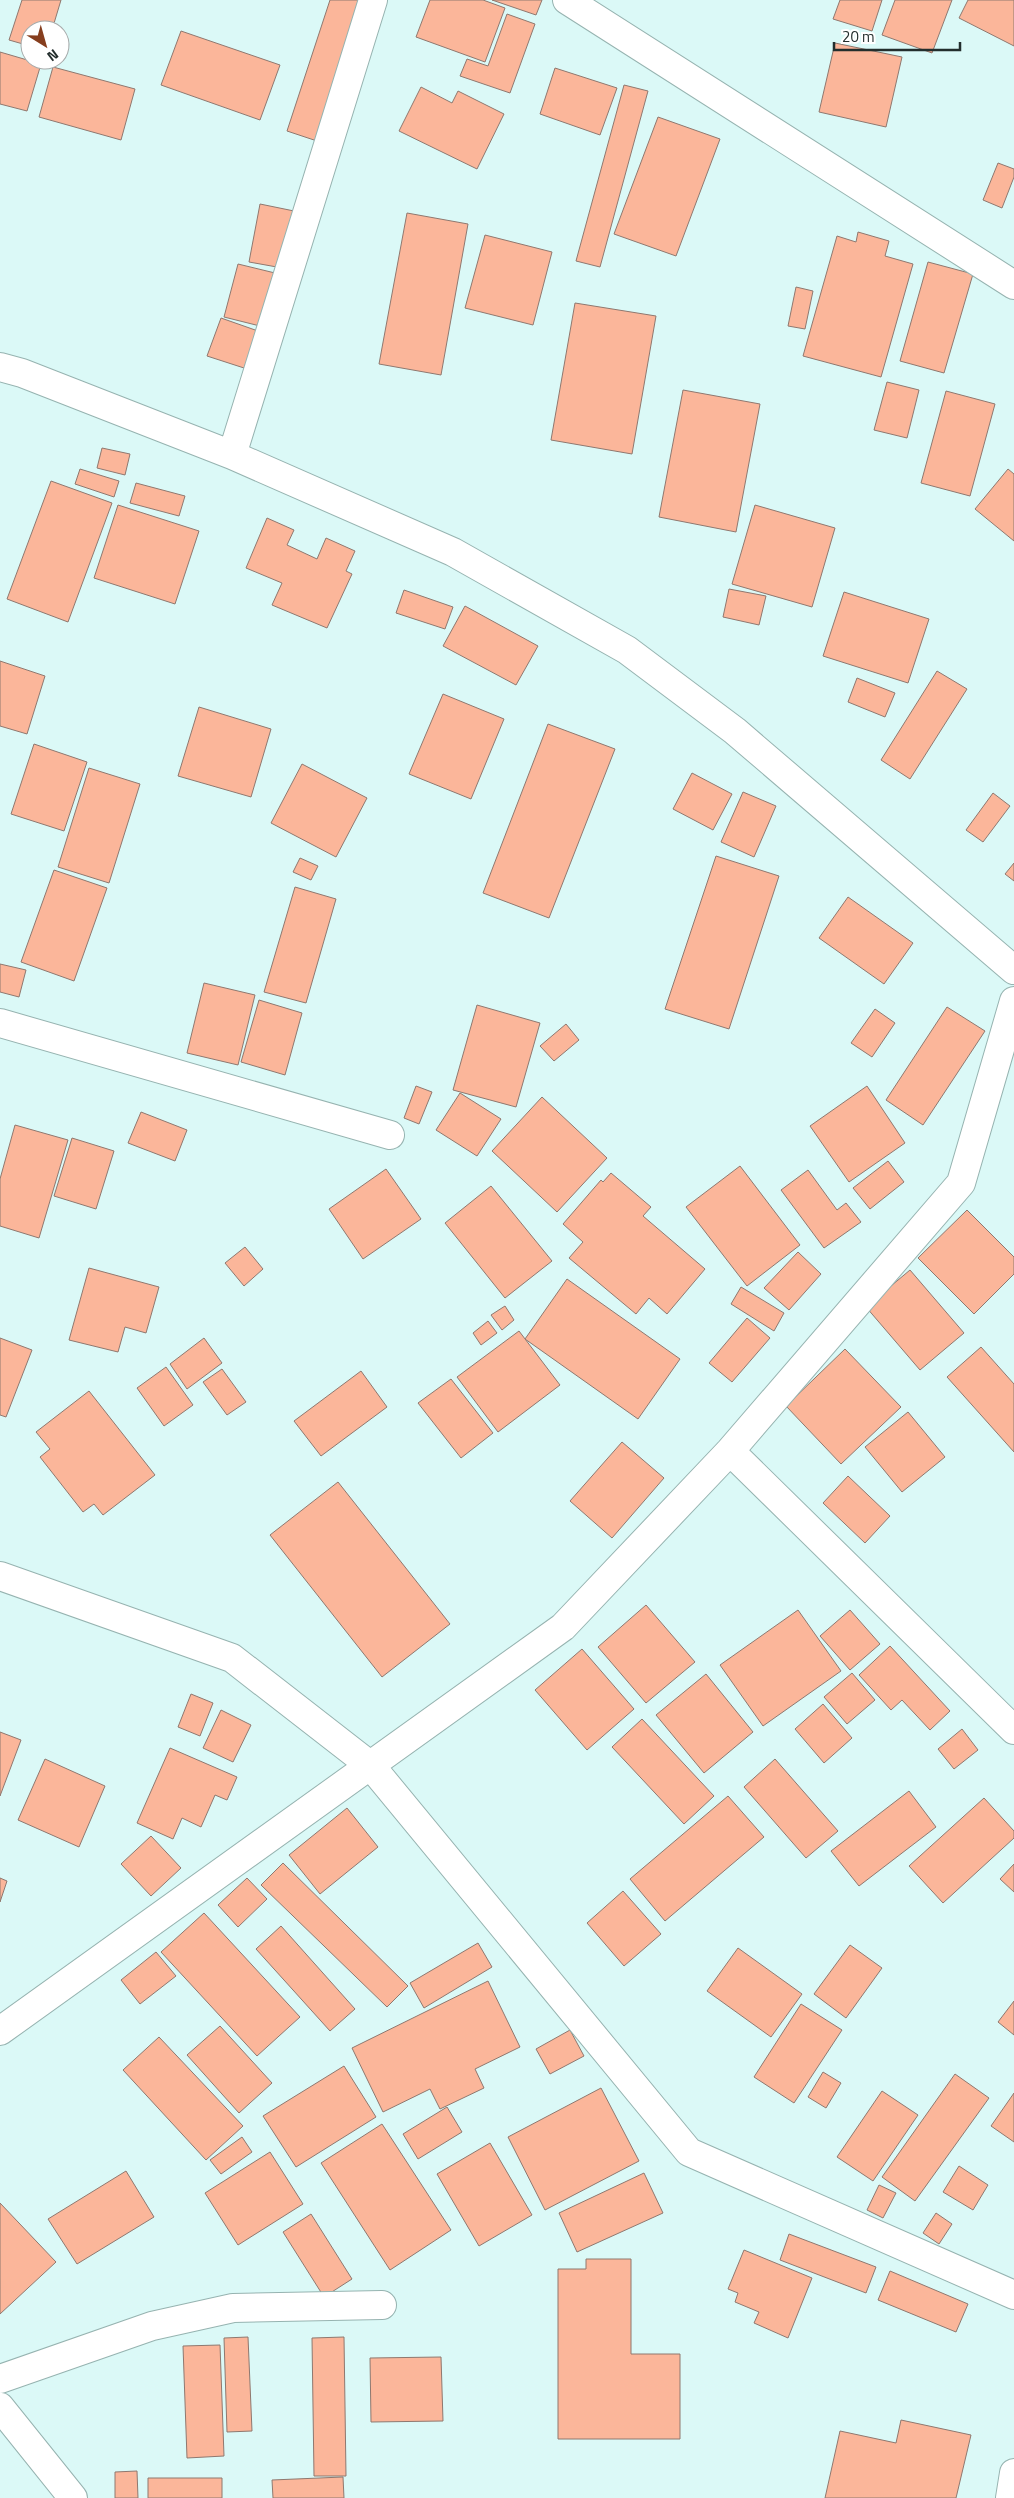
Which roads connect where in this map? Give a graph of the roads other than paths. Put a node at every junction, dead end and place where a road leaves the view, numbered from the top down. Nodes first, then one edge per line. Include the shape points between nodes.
1 (373, 0) edge
2 (567, 0) edge
3 (1014, 285) edge
4 (0, 367) edge
5 (232, 455) junction
6 (1014, 970) edge
7 (1014, 1001) edge
8 (0, 1023) edge
9 (390, 1135) dead end
10 (730, 1450) junction
11 (0, 1576) edge
12 (1014, 1730) edge
13 (372, 1766) junction
14 (0, 2031) edge
15 (1014, 2295) edge
16 (382, 2305) dead end
17 (0, 2379) edge
18 (0, 2407) edge
19 (1014, 2472) edge
20 (73, 2498) edge
21 (1010, 2498) edge

1 - 5 street
2 - 3 street
4 - 5 street
5 - 6 street via 452,552 628,650 735,731
7 - 10 street via 961,1183
8 - 9 street
10 - 12 street
10 - 13 street via 563,1627
11 - 13 street via 232,1658
13 - 14 street
13 - 15 street via 689,2152
16 - 17 street via 233,2308 152,2326
18 - 20 street
19 - 21 street

